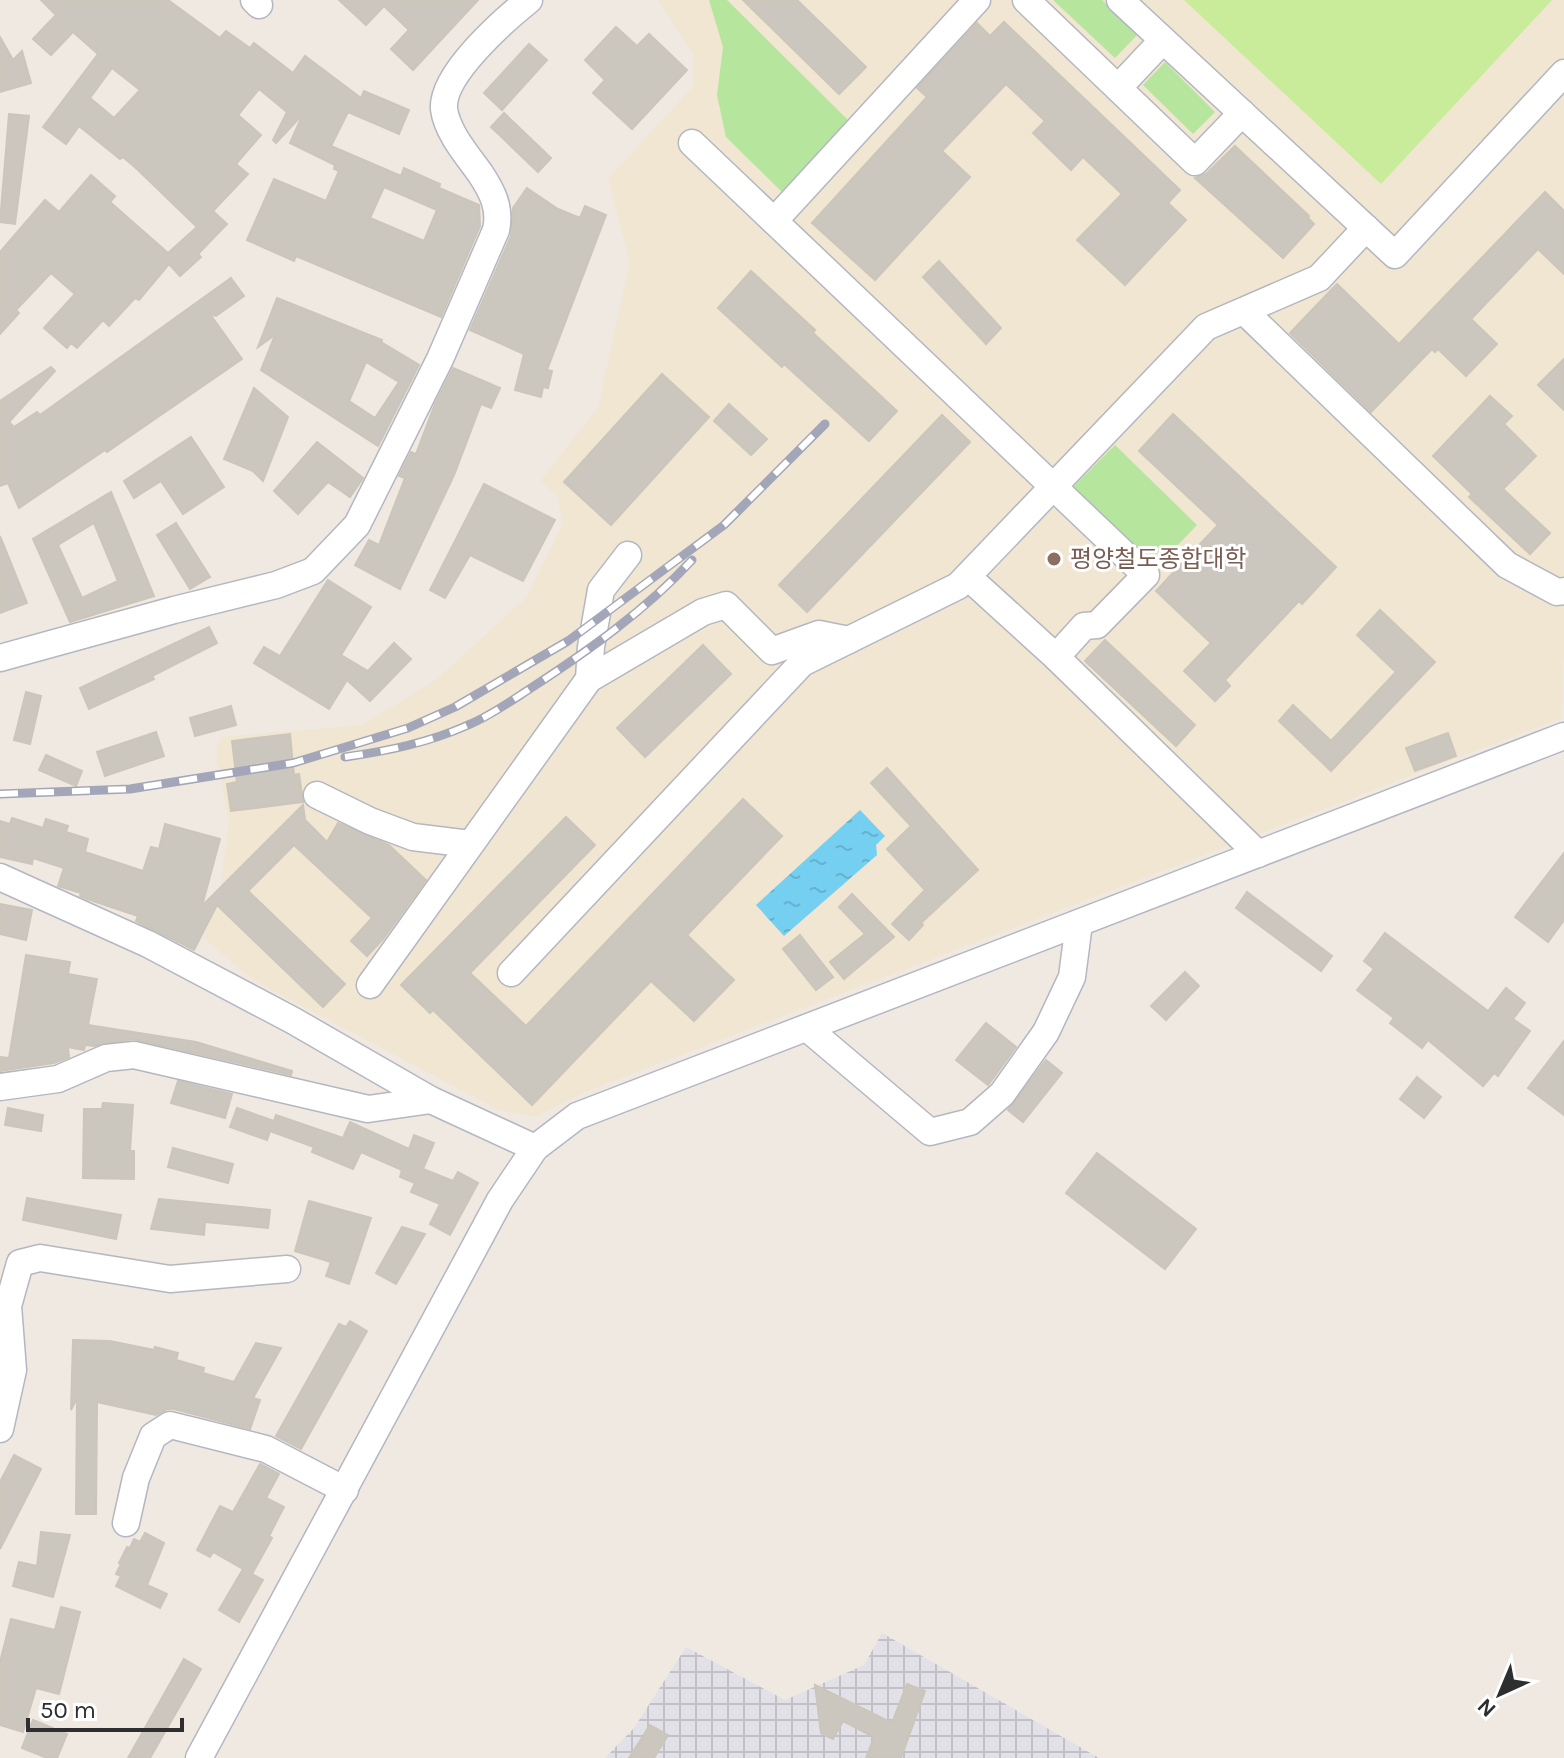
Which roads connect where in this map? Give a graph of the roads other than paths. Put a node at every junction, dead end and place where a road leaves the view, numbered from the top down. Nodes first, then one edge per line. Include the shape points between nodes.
1 (529, 0) edge
2 (977, 0) edge
3 (1026, 0) edge
4 (1120, 0) edge
5 (1163, 40) junction
6 (1564, 73) edge
7 (1118, 88) junction
8 (1242, 113) junction
9 (692, 143) dead end
10 (774, 221) junction
11 (1366, 228) junction
12 (1244, 311) junction
13 (1054, 486) junction
14 (628, 555) dead end
15 (968, 577) junction
16 (1564, 591) edge
17 (849, 640) junction
18 (1056, 657) junction
19 (0, 658) edge
20 (589, 679) junction
21 (1564, 736) edge
22 (317, 795) dead end
23 (470, 844) junction
24 (1258, 854) junction
25 (0, 877) edge
26 (1079, 923) junction
27 (511, 973) dead end
28 (370, 985) dead end
29 (807, 1028) junction
30 (0, 1087) edge
31 (431, 1100) junction
32 (535, 1148) junction
33 (287, 1269) dead end
34 (4, 1306) edge
35 (0, 1429) edge
36 (345, 1490) junction
37 (126, 1523) dead end
38 (199, 1758) edge

1 - 19 street via 476,50 449,86 447,121 495,197 499,218 440,359 357,525 313,571 289,581
2 - 10 street
3 - 7 street
4 - 5 street
5 - 7 street
5 - 8 street
6 - 11 street via 1395,255
7 - 8 street via 1195,162
8 - 11 street
9 - 10 street
10 - 13 street
11 - 12 street via 1319,278
12 - 13 street via 1206,327
12 - 16 street via 1507,565
13 - 15 street
13 - 18 street via 1146,575 1097,625 1084,626
14 - 20 street via 601,590
15 - 17 street
15 - 18 street
17 - 20 street via 819,634 772,651 726,605 703,612
17 - 27 street via 802,663
18 - 24 street
20 - 23 street
21 - 24 street
22 - 23 street via 413,837
23 - 28 street
24 - 26 street
25 - 31 street via 148,944
26 - 29 street
26 - 29 street via 1072,977 1046,1032 1002,1094 970,1122 930,1132
29 - 32 street via 577,1116
30 - 31 street via 58,1079 106,1058 134,1055 368,1109
31 - 32 street
32 - 36 street via 500,1200
33 - 34 street via 170,1279 40,1258 20,1263
34 - 35 street via 13,1370
36 - 37 street via 266,1449 170,1425 153,1436
36 - 38 street

